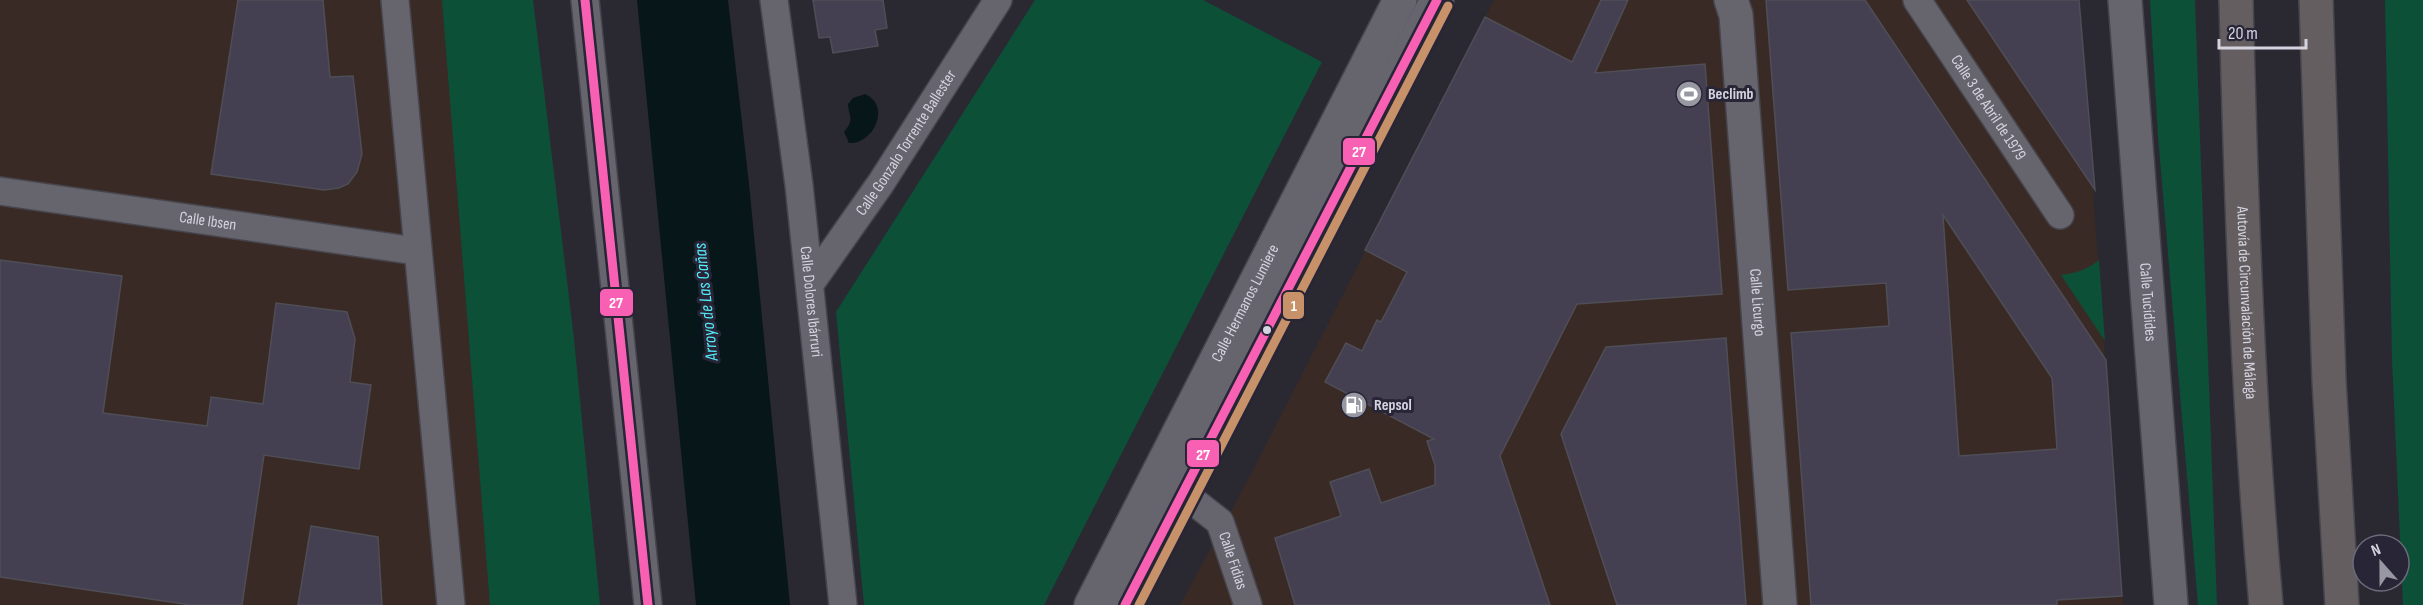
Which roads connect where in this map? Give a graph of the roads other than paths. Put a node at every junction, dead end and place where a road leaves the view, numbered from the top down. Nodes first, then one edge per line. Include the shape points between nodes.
1 (395, 0) edge
2 (585, 0) edge
3 (774, 0) edge
4 (998, 0) edge
5 (1400, 0) edge
6 (1437, 0) edge
7 (1731, 0) edge
8 (1917, 0) edge
9 (2125, 0) edge
10 (2236, 0) edge
11 (2316, 0) edge
12 (0, 191) edge
13 (2060, 215) dead end
14 (416, 251) junction
15 (810, 284) junction
16 (1169, 486) junction
17 (451, 605) edge
18 (648, 605) edge
19 (843, 605) edge
20 (1091, 605) edge
21 (1125, 605) edge
22 (1248, 605) edge
23 (1780, 605) edge
24 (2171, 605) edge
25 (2266, 605) edge
26 (2342, 605) edge

1 - 14 street
2 - 18 street
3 - 15 street, Calle Dolores Ibárruri
4 - 15 street, Calle Gonzalo Torrente Ballester via 882,183
5 - 16 main road, Calle Hermanos Lumiere
6 - 16 main road, Calle Hermanos Lumiere
7 - 23 main road, Calle Licurgo via 1736,15
8 - 13 street, Calle 3 de Abril de 1979
9 - 24 main road, Calle Tucídides
10 - 25 highway, Autovía de Circunvalación de Málaga via 2254,467
11 - 26 highway via 2329,380
12 - 14 street, Calle Ibsen
14 - 17 street
15 - 19 street, Calle Dolores Ibárruri
16 - 20 main road, Calle Hermanos Lumiere
16 - 21 main road, Calle Hermanos Lumiere
16 - 22 street, Calle Fidias via 1220,522

